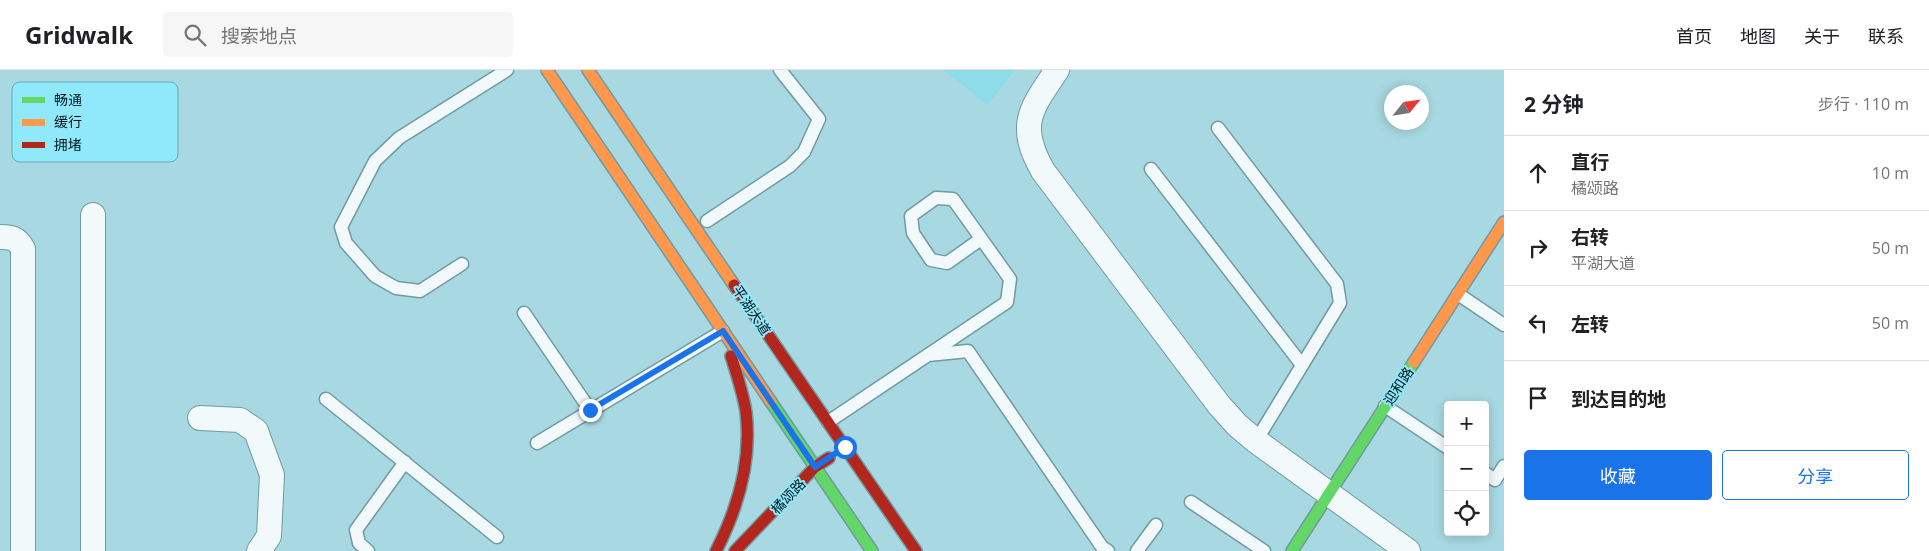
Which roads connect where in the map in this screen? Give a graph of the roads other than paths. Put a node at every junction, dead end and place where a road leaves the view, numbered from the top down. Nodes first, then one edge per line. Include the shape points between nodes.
1 (507, 70) edge
2 (547, 70) edge
3 (588, 70) edge
4 (780, 70) edge
5 (1057, 70) edge
6 (1218, 128) dead end
7 (1151, 169) dead end
8 (93, 215) dead end
9 (707, 222) dead end
10 (1504, 222) edge
11 (0, 238) edge
12 (982, 239) junction
13 (462, 264) dead end
14 (1458, 294) junction
15 (524, 313) dead end
16 (1504, 326) edge
17 (723, 331) junction
18 (927, 355) junction
19 (1302, 365) junction
20 (326, 398) dead end
21 (1385, 406) junction
22 (590, 410) junction
23 (836, 416) junction
24 (200, 418) dead end
25 (1256, 441) junction
26 (537, 443) dead end
27 (1445, 446) edge
28 (845, 447) junction
29 (405, 462) junction
30 (1504, 466) edge
31 (815, 467) junction
32 (1489, 476) edge
33 (1329, 494) junction
34 (893, 495) dead end
35 (1191, 502) dead end
36 (1156, 525) dead end
37 (497, 537) dead end
38 (921, 547) edge
39 (22, 551) edge
40 (93, 551) edge
41 (259, 551) edge
42 (368, 551) edge
43 (716, 551) edge
44 (735, 551) edge
45 (872, 551) edge
46 (1108, 551) edge
47 (1137, 551) edge
48 (1264, 551) edge
49 (1292, 551) edge
50 (1408, 551) edge

1 - 13 lane via 399,138 375,161 341,227 346,243 375,276 396,288 420,291
2 - 17 main road
3 - 23 main road, 平湖大道
4 - 9 lane via 819,119 804,152 790,166
5 - 25 street via 1030,114 1028,133 1033,153 1043,171 1219,405
6 - 19 lane via 1337,284 1340,303
7 - 19 lane
8 - 40 street
10 - 14 main road, 迎和路
11 - 39 street via 11,237 23,249
12 - 12 lane via 953,199 936,198 912,216 913,233 931,260 947,263
12 - 18 lane via 1010,278 1007,302
14 - 16 lane
14 - 21 main road, 迎和路
15 - 22 lane
17 - 22 lane
17 - 31 main road
17 - 43 main road via 741,392 747,430 745,470 736,507
18 - 23 lane
18 - 46 lane via 968,351 1102,547
19 - 25 lane
20 - 29 lane
21 - 27 lane
21 - 33 main road, 迎和路
22 - 26 lane
23 - 28 main road, 平湖大道
24 - 41 street via 240,420 256,430 272,475 270,536
25 - 33 street
28 - 31 main road, 橘颂路
28 - 38 main road, 平湖大道
29 - 37 lane
29 - 42 lane via 356,530 359,543
30 - 32 lane via 1495,480
31 - 44 main road, 橘颂路
31 - 45 main road
33 - 49 main road, 迎和路
33 - 50 street
34 - 38 lane
35 - 48 lane
36 - 47 lane

